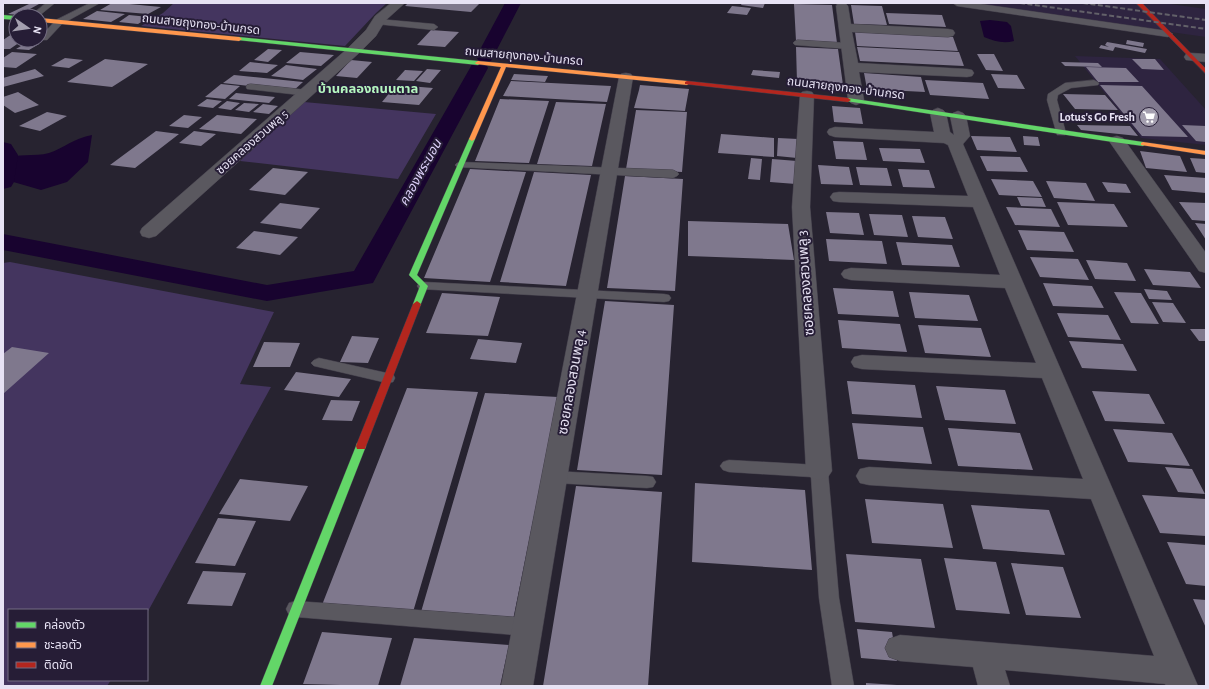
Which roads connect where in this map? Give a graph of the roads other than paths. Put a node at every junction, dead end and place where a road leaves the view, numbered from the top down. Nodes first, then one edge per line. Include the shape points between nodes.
1 (96, 3) edge
2 (399, 3) edge
3 (957, 3) edge
4 (1139, 3) edge
5 (842, 6) dead end
6 (48, 21) edge
7 (59, 22) junction
8 (379, 22) junction
9 (434, 27) dead end
10 (845, 28) junction
11 (948, 33) dead end
12 (48, 34) edge
13 (1168, 34) junction
14 (798, 44) dead end
15 (848, 46) junction
16 (353, 51) junction
17 (1191, 57) junction
18 (1206, 58) edge
19 (504, 66) junction
20 (851, 67) junction
21 (1206, 72) edge
22 (967, 73) dead end
23 (626, 77) junction
24 (1094, 83) dead end
25 (251, 87) dead end
26 (308, 93) junction
27 (806, 95) junction
28 (856, 100) junction
29 (938, 113) junction
30 (958, 116) junction
31 (835, 132) dead end
32 (1061, 133) junction
33 (952, 137) junction
34 (1117, 141) junction
35 (1206, 153) edge
36 (461, 164) junction
37 (610, 171) junction
38 (672, 174) dead end
39 (839, 197) dead end
40 (980, 202) junction
41 (149, 232) dead end
42 (1206, 267) edge
43 (851, 274) dead end
44 (1014, 282) junction
45 (424, 286) junction
46 (588, 294) junction
47 (664, 298) dead end
48 (862, 362) dead end
49 (319, 363) dead end
50 (1050, 371) junction
51 (387, 378) junction
52 (729, 466) dead end
53 (819, 471) junction
54 (870, 476) dead end
55 (554, 477) junction
56 (647, 482) dead end
57 (1100, 490) junction
58 (296, 609) junction
59 (527, 627) junction
60 (900, 648) dead end
61 (986, 656) junction
62 (1179, 678) edge
63 (266, 686) edge
64 (517, 686) edge
65 (843, 686) edge
66 (994, 686) edge

1 - 7 lane
2 - 8 street, ซอยคลองสวนพลู 5
3 - 13 lane
4 - 13 street
5 - 10 street
6 - 7 street, ถนนสายถุงทอง-บ้านกรด
7 - 12 lane
7 - 16 street, ถนนสายถุงทอง-บ้านกรด
8 - 9 lane
8 - 16 street, ซอยคลองสวนพลู 5
10 - 11 street
10 - 15 street
13 - 17 street
14 - 15 lane
15 - 20 street
16 - 19 street, ถนนสายถุงทอง-บ้านกรด
16 - 26 street, ซอยคลองสวนพลู 5
17 - 18 street
17 - 21 street
19 - 23 street, ถนนสายถุงทอง-บ้านกรด
19 - 36 street
20 - 22 street
20 - 28 street
23 - 27 street, ถนนสายถุงทอง-บ้านกรด
23 - 37 street, ซอยคลองสวนพลู 4
24 - 32 lane via 1069,85 1053,94 1052,100
25 - 26 lane
26 - 41 street, ซอยคลองสวนพลู 5
27 - 28 street, ถนนสายถุงทอง-บ้านกรด
27 - 53 street, ซอยคลองสวนพลู 3 via 801,207
28 - 29 street, ถนนสายถุงทอง-บ้านกรด
29 - 30 street, ถนนสายถุงทอง-บ้านกรด
29 - 33 street
30 - 32 street, ถนนสายถุงทอง-บ้านกรด
30 - 33 street
31 - 33 street
32 - 34 street, ถนนสายถุงทอง-บ้านกรด
33 - 40 street
34 - 35 street, ถนนสายถุงทอง-บ้านกรด
34 - 42 street
36 - 37 lane
36 - 45 street via 413,275
37 - 38 lane
37 - 46 street, ซอยคลองสวนพลู 4
39 - 40 street
40 - 44 street
43 - 44 street
44 - 50 street
45 - 46 lane
45 - 51 street
46 - 47 lane
46 - 55 street, ซอยคลองสวนพลู 4
48 - 50 street
49 - 51 lane
50 - 57 street
51 - 58 street
52 - 53 lane
53 - 65 lane via 829,598
54 - 57 street
55 - 56 lane
55 - 59 street, ซอยคลองสวนพลู 4
57 - 62 street
58 - 59 lane
58 - 63 street
59 - 64 street, ซอยคลองสวนพลู 4
60 - 61 street
61 - 62 street
61 - 66 street

